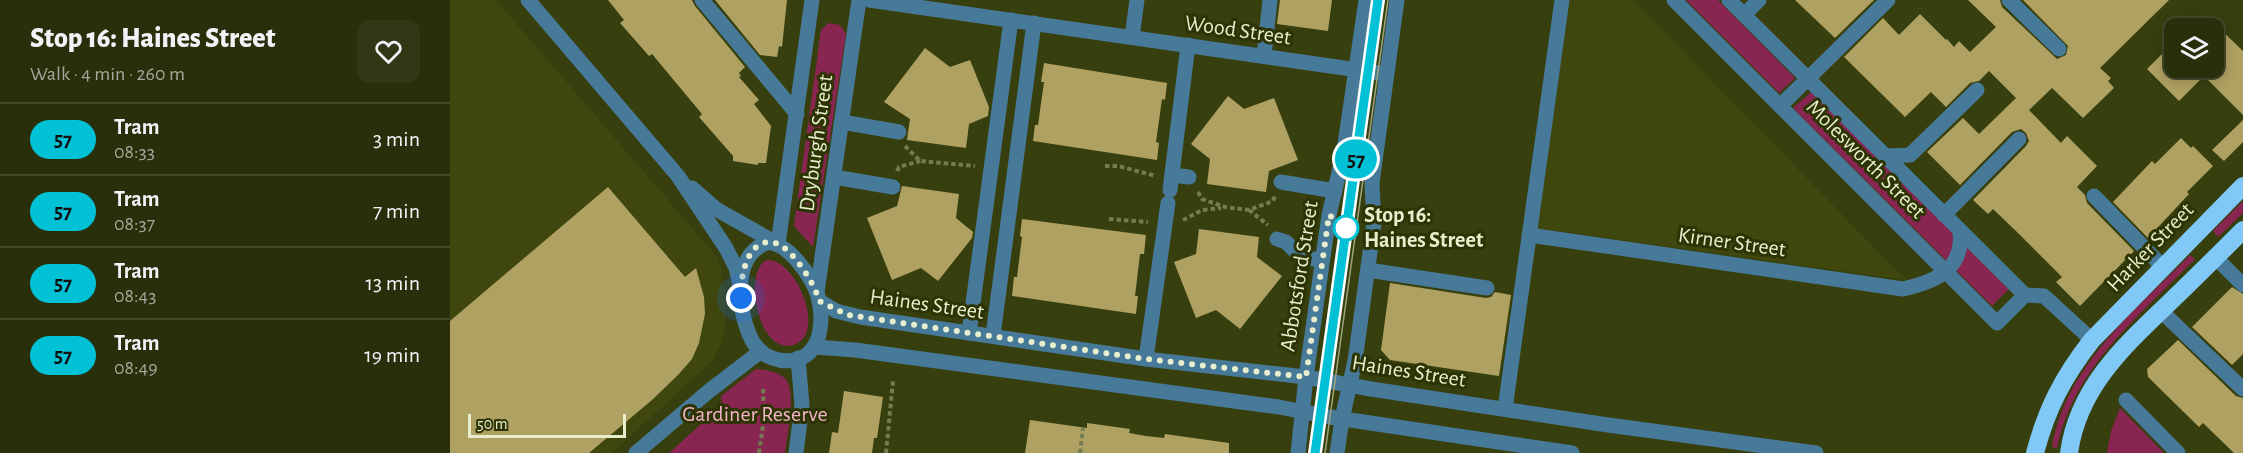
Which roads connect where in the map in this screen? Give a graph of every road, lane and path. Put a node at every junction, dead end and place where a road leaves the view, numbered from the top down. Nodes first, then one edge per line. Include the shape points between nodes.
1 (528, 0) edge
2 (812, 0) edge
3 (859, 0) edge
4 (868, 0) edge
5 (1137, 0) edge
6 (1270, 0) edge
7 (1366, 0) edge
8 (1397, 0) edge
9 (1562, 0) edge
10 (1674, 0) edge
11 (1730, 0) edge
12 (1759, 0) edge
13 (1888, 0) edge
14 (2009, 0) edge
15 (705, 2) edge
16 (977, 8) edge
17 (1744, 15) junction
18 (1011, 20) junction
19 (1034, 24) junction
20 (1132, 38) junction
21 (1188, 45) junction
22 (2059, 49) dead end
23 (1264, 56) junction
24 (1356, 69) junction
25 (1386, 74) junction
26 (1807, 78) junction
27 (1977, 90) dead end
28 (1780, 106) junction
29 (797, 114) junction
30 (842, 122) junction
31 (899, 132) joint
32 (2019, 139) dead end
33 (1885, 156) junction
34 (1105, 166) dead end
35 (992, 168) junction
36 (678, 176) junction
37 (834, 177) junction
38 (1189, 177) joint
39 (1281, 182) joint
40 (893, 186) dead end
41 (2243, 186) edge
42 (1335, 191) junction
43 (2094, 196) dead end
44 (1170, 202) junction
45 (1225, 207) junction
46 (1249, 210) junction
47 (1944, 216) junction
48 (1109, 219) dead end
49 (2243, 230) edge
50 (1960, 232) junction
51 (1529, 235) junction
52 (2193, 237) junction
53 (1277, 238) joint
54 (777, 243) junction
55 (2216, 258) junction
56 (1322, 261) junction
57 (2163, 267) junction
58 (1368, 270) junction
59 (1946, 272) junction
60 (2243, 285) edge
61 (1487, 288) dead end
62 (741, 290) junction
63 (2025, 296) junction
64 (818, 297) junction
65 (2161, 311) junction
66 (969, 333) junction
67 (993, 336) junction
68 (2092, 340) junction
69 (815, 347) junction
70 (760, 351) junction
71 (798, 358) junction
72 (1146, 359) junction
73 (1306, 377) junction
74 (893, 381) dead end
75 (1350, 384) junction
76 (763, 389) dead end
77 (2243, 389) edge
78 (2126, 400) dead end
79 (1505, 409) junction
80 (1301, 412) junction
81 (1342, 419) junction
82 (1083, 428) dead end
83 (636, 453) edge
84 (759, 453) edge
85 (796, 453) edge
86 (886, 453) edge
87 (1080, 453) edge
88 (1298, 453) edge
89 (1337, 453) edge
90 (1572, 453) edge
91 (1816, 453) edge
92 (2035, 453) edge
93 (2069, 453) edge
94 (2178, 453) edge

1 - 36 street
2 - 29 street, Dryburgh Street
3 - 30 street, Dryburgh Street
4 - 16 street, Wood Street
5 - 20 street
6 - 23 street
7 - 24 street, Abbotsford Street
8 - 25 street
9 - 51 street
10 - 28 street, Molesworth Street
11 - 17 street, Molesworth Street
12 - 17 street
13 - 26 street
14 - 22 street
15 - 29 street
16 - 18 street, Wood Street
17 - 26 street, Molesworth Street
18 - 19 street, Wood Street
18 - 35 street
19 - 20 street, Wood Street
19 - 67 street
20 - 21 street, Wood Street
21 - 23 street, Wood Street
21 - 44 street
23 - 24 street, Wood Street
24 - 25 street, Wood Street
24 - 42 street, Abbotsford Street
25 - 58 street via 1372,183 1374,223
26 - 28 street
26 - 33 street, Molesworth Street
27 - 33 street via 1910,155
28 - 59 street, Molesworth Street
29 - 54 street, Dryburgh Street
30 - 31 street
30 - 37 street, Dryburgh Street
31 - 35 path via 902,143 920,161
32 - 47 street
33 - 47 street, Molesworth Street
34 - 44 path via 1146,172
35 - 66 street
36 - 54 street via 716,208
36 - 62 street via 726,248
37 - 40 street
37 - 64 street, Dryburgh Street
38 - 44 street
38 - 45 path via 1202,200
39 - 42 street
39 - 46 path via 1273,201
41 - 52 highway, Harker Street
42 - 56 street, Abbotsford Street
43 - 57 street
44 - 45 path via 1202,210
44 - 48 path via 1145,223
44 - 72 street
45 - 46 path
46 - 53 path via 1268,224
47 - 50 street, Molesworth Street
49 - 55 highway
50 - 59 street via 1958,254
50 - 63 street, Molesworth Street
51 - 59 street, Kirner Street via 1904,290 1929,283
51 - 79 street
52 - 55 highway
52 - 57 highway, Harker Street
53 - 56 street via 1300,256
54 - 62 street via 760,246 749,257 744,264
54 - 64 street via 799,264
55 - 60 street
55 - 65 highway
56 - 73 street, Abbotsford Street
57 - 68 highway, Harker Street
58 - 61 street
58 - 75 street
59 - 63 street, Molesworth Street via 1997,323
62 - 70 street via 746,325
63 - 68 street, Molesworth Street via 2046,298
64 - 66 street, Haines Street via 848,315
64 - 69 street via 820,328
65 - 77 street
65 - 93 highway via 2100,376 2076,418
66 - 67 street, Haines Street
67 - 72 street, Haines Street
68 - 92 highway, Harker Street via 2053,399
69 - 71 street
69 - 80 street
70 - 71 street via 779,360
70 - 83 street
71 - 85 street via 802,405
72 - 73 street, Haines Street
73 - 75 street, Haines Street
73 - 80 street, Abbotsford Street
74 - 86 path
75 - 79 street, Haines Street
75 - 81 street
76 - 84 path
78 - 94 street
79 - 91 street, Haines Street
80 - 81 street
80 - 88 street, Abbotsford Street
81 - 89 street
81 - 90 street
82 - 87 path

